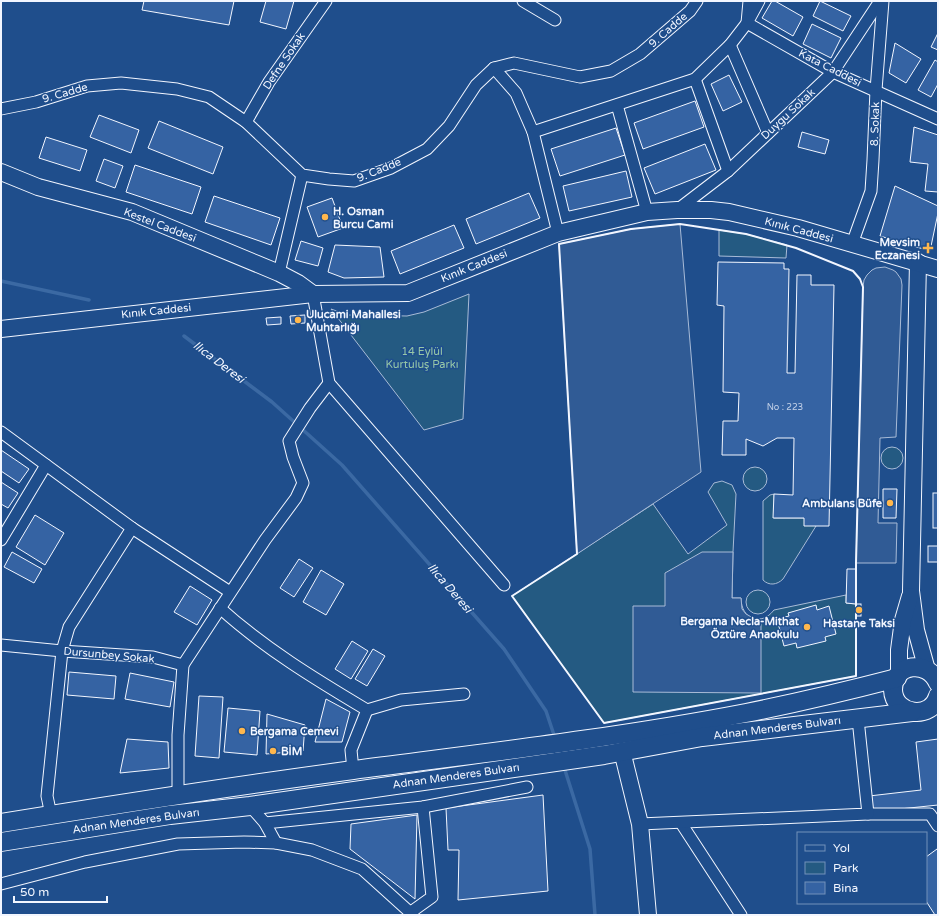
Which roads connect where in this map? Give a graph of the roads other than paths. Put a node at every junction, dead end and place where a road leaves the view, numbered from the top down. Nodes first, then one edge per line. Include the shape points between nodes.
1 (326, 1) edge
2 (523, 1) edge
3 (697, 1) edge
4 (749, 1) edge
5 (759, 1) edge
6 (882, 1) edge
7 (555, 20) dead end
8 (747, 23) junction
9 (730, 45) junction
10 (494, 68) junction
11 (833, 72) junction
12 (696, 79) junction
13 (876, 90) junction
14 (617, 106) junction
15 (1, 109) edge
16 (938, 119) edge
17 (246, 122) junction
18 (533, 132) junction
19 (768, 133) junction
20 (728, 171) junction
21 (1, 172) edge
22 (302, 175) junction
23 (676, 210) junction
24 (647, 212) junction
25 (558, 233) junction
26 (852, 244) junction
27 (918, 262) junction
28 (938, 269) edge
29 (279, 273) junction
30 (313, 294) junction
31 (1, 329) edge
32 (329, 383) junction
33 (1, 432) edge
34 (46, 465) junction
35 (132, 528) junction
36 (1, 540) edge
37 (504, 585) dead end
38 (911, 591) junction
39 (230, 592) junction
40 (220, 608) junction
41 (1, 645) edge
42 (62, 651) junction
43 (183, 665) junction
44 (933, 674) edge
45 (898, 676) junction
46 (464, 694) dead end
47 (938, 696) edge
48 (366, 710) junction
49 (926, 710) edge
50 (858, 719) junction
51 (622, 751) junction
52 (353, 770) junction
53 (527, 787) dead end
54 (178, 795) junction
55 (250, 806) junction
56 (423, 807) junction
57 (868, 814) junction
58 (934, 814) edge
59 (51, 815) junction
60 (1, 823) edge
61 (265, 823) junction
62 (681, 823) junction
63 (640, 824) junction
64 (938, 826) edge
65 (1, 842) edge
66 (276, 843) junction
67 (1, 884) edge
68 (412, 914) edge
69 (648, 915) edge
70 (741, 915) edge

1 - 17 street, Defne Sokak via 269,82
2 - 7 street
3 - 10 street, 9. Cadde via 690,11 640,54 611,71 580,77 514,63
4 - 8 street
5 - 8 street
6 - 11 street, Duygu Sokak
6 - 13 street, 8. Sokak
8 - 9 street
8 - 11 street, Kata Caddesi
9 - 12 street
9 - 19 street
10 - 18 street via 516,93
10 - 22 street, 9. Cadde via 476,85 449,126 427,149 391,168 354,181
11 - 13 street, Kata Caddesi
11 - 19 street, Duygu Sokak
12 - 14 street
12 - 20 street
13 - 16 street, Kata Caddesi
13 - 26 street, 8. Sokak via 871,191
14 - 18 street
14 - 24 street
15 - 17 street, 9. Cadde via 36,102 87,86 121,83 177,89 209,97
17 - 22 street, 9. Cadde
18 - 25 street
19 - 20 street, Duygu Sokak
20 - 23 street, Duygu Sokak
21 - 29 main road, Kestel Caddesi via 38,187 132,212
22 - 29 street
23 - 24 main road, Kınık Caddesi
23 - 26 main road, Kınık Caddesi via 729,212
24 - 25 main road, Kınık Caddesi
25 - 30 main road, Kınık Caddesi via 408,293
26 - 27 main road, Kınık Caddesi
27 - 28 main road, Kınık Caddesi
27 - 38 main road
29 - 30 main road, Kestel Caddesi
30 - 31 main road, Kınık Caddesi
30 - 32 street
32 - 37 street
32 - 39 street via 289,441 303,483 296,498
33 - 34 street
34 - 35 street
34 - 36 street
35 - 39 street
35 - 42 street via 68,627
38 - 44 main road via 916,630
38 - 45 main road via 903,620
39 - 40 street
40 - 43 street
40 - 48 street via 266,646
41 - 42 street, Dursunbey Sokak
42 - 43 street, Dursunbey Sokak via 153,658
42 - 59 street via 47,796
43 - 54 street via 178,735
44 - 45 main road, Adnan Menderes Bulvarı via 922,668 912,667
45 - 49 main road via 894,683 894,696 901,707
45 - 52 main road, Adnan Menderes Bulvarı via 858,688 748,713 598,738
46 - 48 street via 401,700
47 - 49 main road via 933,706
48 - 52 street via 351,750
49 - 50 main road, Adnan Menderes Bulvarı
50 - 51 main road, Adnan Menderes Bulvarı via 702,737
50 - 57 street
51 - 55 main road, Adnan Menderes Bulvarı
51 - 63 main road
52 - 54 main road, Adnan Menderes Bulvarı
53 - 56 street
54 - 59 main road, Adnan Menderes Bulvarı
55 - 61 street
55 - 65 main road, Adnan Menderes Bulvarı via 170,815
56 - 61 street
56 - 68 street via 432,897
57 - 58 street
57 - 62 street
58 - 64 street
59 - 60 main road, Adnan Menderes Bulvarı
61 - 66 street
62 - 63 street
62 - 70 street
63 - 69 main road
66 - 67 street via 178,844 85,862
66 - 68 street via 312,850 362,869

